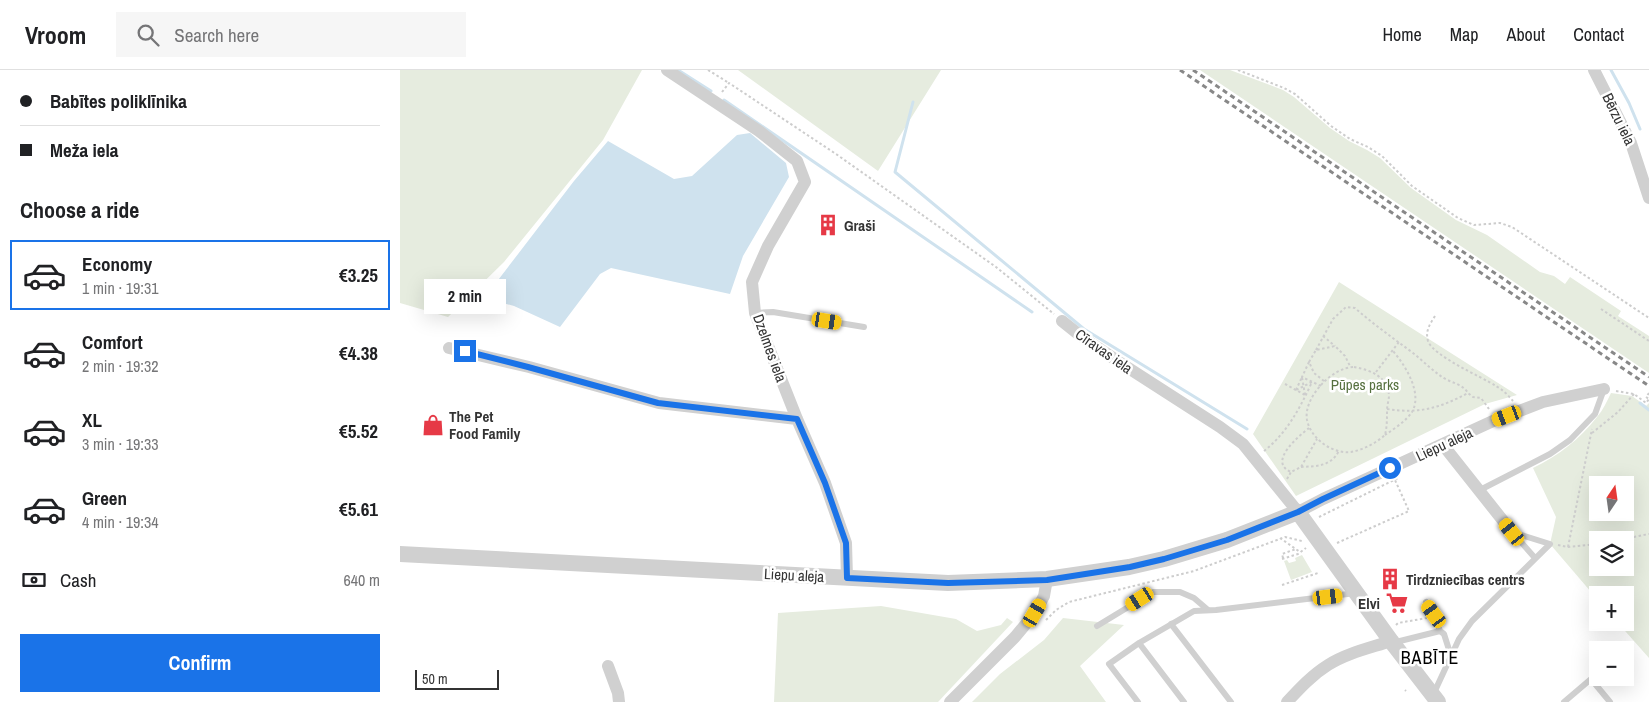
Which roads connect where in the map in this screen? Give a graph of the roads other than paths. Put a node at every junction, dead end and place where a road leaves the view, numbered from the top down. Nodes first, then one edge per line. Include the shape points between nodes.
1 (667, 70) edge
2 (1594, 70) edge
3 (1649, 198) edge
4 (755, 313) junction
5 (1062, 321) road end
6 (864, 328) dead end
7 (449, 348) dead end
8 (1604, 389) joint
9 (797, 419) junction
10 (1443, 444) junction
11 (1478, 491) junction
12 (1298, 512) junction
13 (1512, 532) junction
14 (400, 554) edge
15 (1535, 558) junction
16 (847, 578) junction
17 (1047, 580) junction
18 (1357, 593) junction
19 (1426, 602) dead end
20 (1208, 610) junction
21 (1170, 624) junction
22 (1097, 626) dead end
23 (1440, 631) junction
24 (1393, 634) junction
25 (1139, 643) junction
26 (1451, 656) junction
27 (608, 666) dead end
28 (1436, 699) edge
29 (619, 702) edge
30 (950, 702) edge
31 (1138, 702) edge
32 (1184, 702) edge
33 (1231, 702) edge
34 (1287, 702) edge
35 (1564, 702) edge
36 (1610, 702) edge

1 - 4 street, Dzelmes iela via 797,160 805,182 768,246 752,282
2 - 3 street, Bērzu iela via 1631,143
4 - 6 lane via 773,312
4 - 9 street, Dzelmes iela
5 - 12 street, Cīravas iela via 1243,444
7 - 9 street via 658,403
8 - 10 street, Liepu aleja via 1543,402
8 - 11 lane via 1595,414 1570,440 1550,454
9 - 16 street, Dzelmes iela via 825,483 846,543
10 - 11 street
10 - 12 street, Liepu aleja via 1393,474 1323,499
11 - 13 street
12 - 17 street, Liepu aleja via 1227,540 1164,559
12 - 18 street
13 - 15 lane
13 - 15 lane via 1550,544
14 - 16 street, Liepu aleja
15 - 26 lane via 1472,621
16 - 17 street, Liepu aleja via 948,583
17 - 30 street via 1044,596 1035,613
18 - 20 lane
18 - 24 street
19 - 23 lane
20 - 21 lane via 1194,611
20 - 22 lane via 1194,598 1180,592 1154,592
21 - 25 lane
21 - 33 lane
23 - 24 lane via 1400,641
23 - 26 lane
24 - 28 street
24 - 34 street via 1329,664
25 - 31 lane via 1109,664
25 - 32 lane
26 - 28 lane
27 - 29 street
35 - 36 lane via 1591,680

